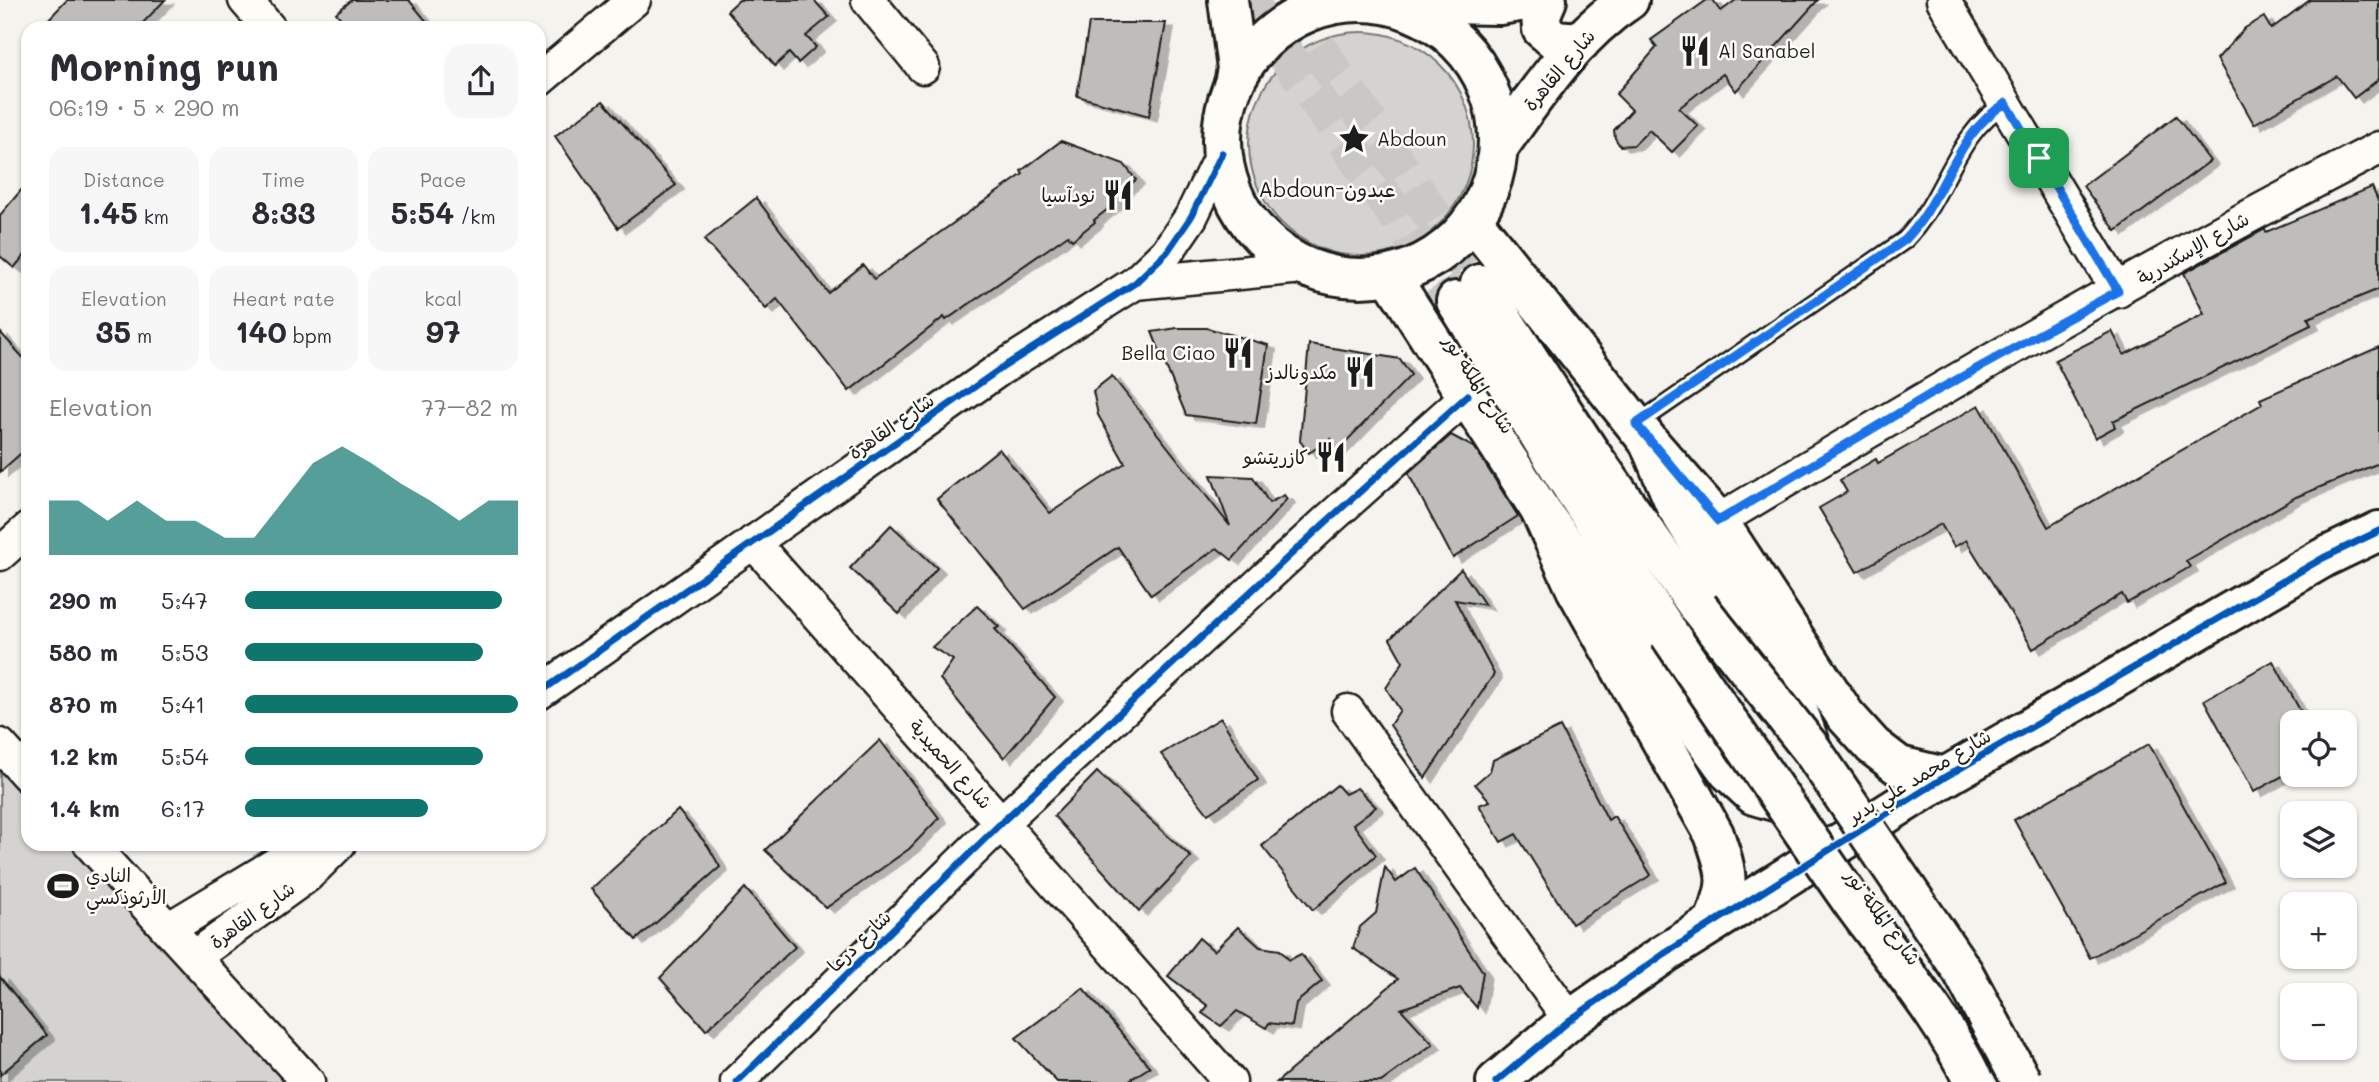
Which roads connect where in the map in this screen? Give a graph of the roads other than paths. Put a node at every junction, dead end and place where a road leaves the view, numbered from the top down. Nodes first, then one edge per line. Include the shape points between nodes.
1 (245, 0) edge
2 (634, 0) edge
3 (868, 0) edge
4 (1228, 0) edge
5 (1533, 0) edge
6 (1547, 0) edge
7 (1629, 0) edge
8 (1943, 0) edge
9 (1365, 2) edge
10 (263, 21) edge
11 (1580, 42) junction
12 (923, 67) dead end
13 (546, 74) edge
14 (1234, 84) junction
15 (2006, 103) junction
16 (1498, 148) junction
17 (2379, 148) edge
18 (1222, 153) junction
19 (1473, 221) junction
20 (1303, 267) junction
21 (1390, 276) junction
22 (1135, 283) junction
23 (2118, 291) junction
24 (1468, 395) junction
25 (1643, 433) junction
26 (1540, 510) junction
27 (1718, 521) junction
28 (2379, 531) edge
29 (21, 535) edge
30 (752, 542) junction
31 (0, 554) edge
32 (546, 688) edge
33 (1349, 710) dead end
34 (0, 745) edge
35 (1812, 750) junction
36 (21, 768) edge
37 (1945, 777) junction
38 (1784, 804) junction
39 (1002, 822) junction
40 (96, 851) edge
41 (297, 851) edge
42 (332, 851) edge
43 (1713, 923) junction
44 (167, 929) junction
45 (194, 957) junction
46 (1570, 1020) junction
47 (307, 1082) edge
48 (737, 1082) edge
49 (1230, 1082) edge
50 (1496, 1082) edge
51 (1974, 1082) edge
52 (2022, 1082) edge

1 - 10 street
2 - 13 street
3 - 12 street
4 - 14 main road via 1237,69
5 - 9 main road via 1500,5
6 - 11 main road via 1541,14 1542,29 1555,40
7 - 11 main road, شارع القاهرة
8 - 15 street
9 - 14 main road via 1320,8 1284,25 1255,51
9 - 16 main road via 1421,16 1455,38 1480,70 1495,108
11 - 16 main road, شارع القاهرة
14 - 18 main road via 1224,118
15 - 23 street
15 - 25 lane via 1990,112 1968,139 1923,218 1905,240
16 - 19 main road via 1486,198
17 - 23 street, شارع الإسكندرية via 2276,200
18 - 20 main road via 1230,188 1247,221 1272,247
18 - 22 street, شارع القاهرة via 1191,217 1167,252
19 - 21 main road via 1450,246
19 - 25 main road
20 - 21 main road via 1345,278
20 - 22 street, شارع القاهرة
21 - 24 main road, شارع الملكة نور
22 - 30 street, شارع القاهرة via 1000,369
23 - 27 street, شارع الإسكندرية via 1929,395
24 - 26 main road, شارع الملكة نور
24 - 39 street, شارع درعا
25 - 27 main road
25 - 35 main road via 1676,506 1790,689
26 - 38 main road via 1734,778 1754,795
26 - 43 main road, شارع الملكة نور via 1576,589 1714,834 1726,868 1726,893
27 - 37 main road via 1845,715 1899,766
28 - 37 main road, شارع محمد علي بدير via 2323,558
29 - 31 street
30 - 32 street, شارع القاهرة
30 - 39 street, شارع الحميدية
33 - 46 street
34 - 36 street
35 - 38 main road, شارع الملكة نور, bridge via 1699,608 1590,453 1468,293 1564,475
35 - 52 main road, شارع الملكة نور, bridge via 1962,972
37 - 43 main road, شارع محمد علي بدير
38 - 51 main road, شارع الملكة نور, bridge via 1921,996
39 - 48 street, شارع درعا
39 - 49 street, شارع الحميدية
40 - 44 street
41 - 44 street, شارع القاهرة
42 - 45 street, شارع القاهرة via 307,876
43 - 46 main road, شارع محمد علي بدير
44 - 45 street
45 - 47 street
46 - 50 main road, شارع محمد علي بدير

